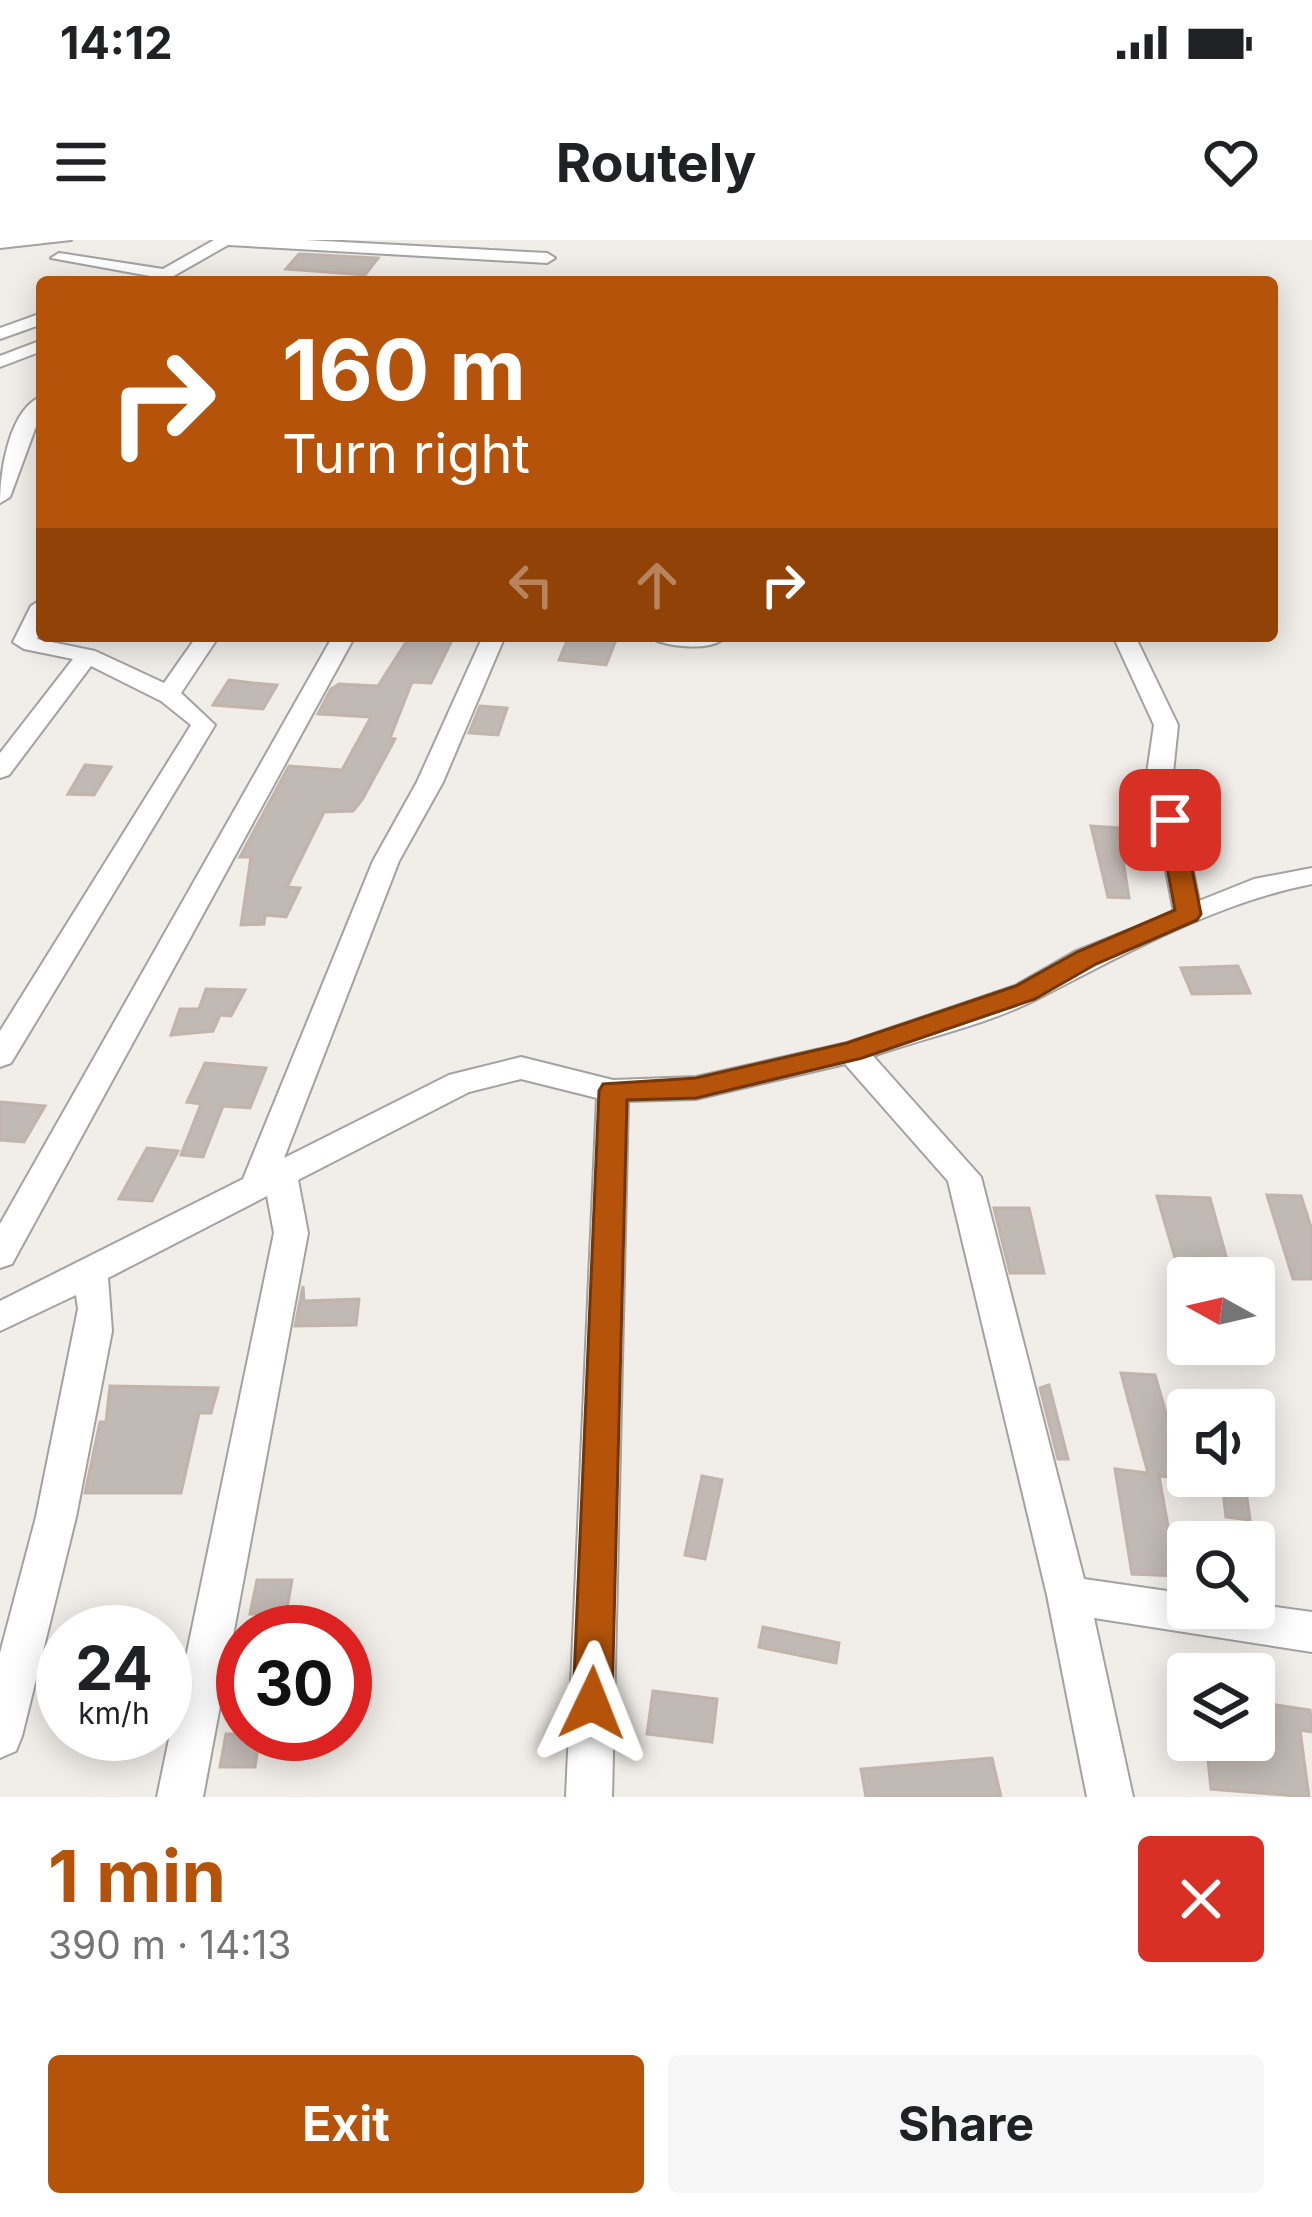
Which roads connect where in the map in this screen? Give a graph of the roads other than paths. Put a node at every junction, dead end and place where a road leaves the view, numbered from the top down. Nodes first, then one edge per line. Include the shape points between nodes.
1 (191, 240) edge
2 (222, 241) edge
3 (8, 242) edge
4 (62, 249) edge
5 (547, 258) dead end
6 (148, 276) edge
7 (167, 276) edge
8 (36, 320) edge
9 (0, 334) edge
10 (36, 347) edge
11 (0, 362) edge
12 (36, 412) edge
13 (18, 455) junction
14 (36, 456) edge
15 (0, 497) edge
16 (36, 619) edge
17 (204, 642) edge
18 (341, 642) edge
19 (491, 642) edge
20 (1127, 642) edge
21 (87, 656) junction
22 (167, 695) junction
23 (0, 770) edge
24 (1312, 876) edge
25 (1188, 914) junction
26 (852, 1052) junction
27 (0, 1056) edge
28 (613, 1091) junction
29 (268, 1181) junction
30 (0, 1255) edge
31 (89, 1272) junction
32 (0, 1317) edge
33 (1068, 1595) junction
34 (1312, 1632) edge
35 (0, 1736) edge
36 (180, 1797) edge
37 (589, 1797) edge
38 (1110, 1797) edge

1 - 2 street
2 - 5 street
2 - 7 street
3 - 4 street
4 - 6 street
8 - 9 street
10 - 11 street
12 - 13 street
13 - 14 street
13 - 15 street
16 - 21 street via 25,642
17 - 22 street
18 - 30 street
19 - 29 street via 386,861
20 - 25 street via 1166,725 1160,773
21 - 22 street
21 - 23 street
22 - 27 street via 203,725
24 - 25 street
25 - 26 street via 1025,993
26 - 28 street via 696,1088
26 - 33 street via 964,1177
28 - 29 street via 521,1068 460,1084
28 - 37 street
29 - 31 street
29 - 36 street via 291,1233
31 - 32 street
31 - 35 street via 94,1331
33 - 34 street
33 - 38 street

